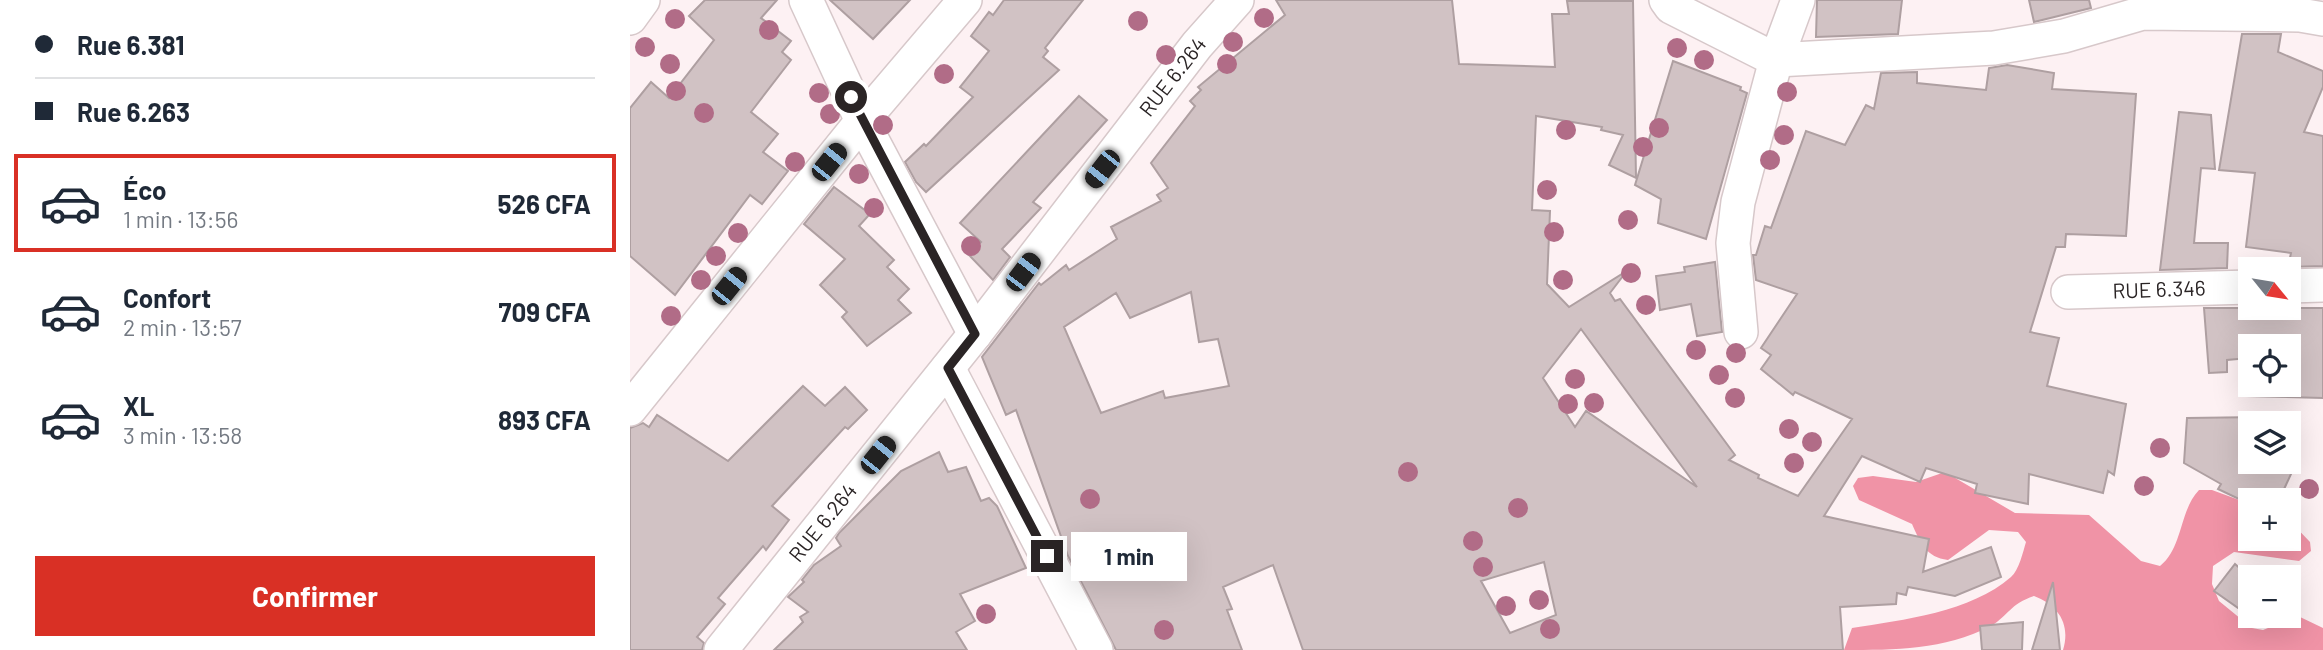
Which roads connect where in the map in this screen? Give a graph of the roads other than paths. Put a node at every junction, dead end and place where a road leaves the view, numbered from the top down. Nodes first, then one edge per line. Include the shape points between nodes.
1 (643, 0) edge
2 (806, 0) edge
3 (965, 0) edge
4 (1237, 0) edge
5 (1666, 0) edge
6 (1798, 0) edge
7 (2308, 11) edge
8 (630, 18) edge
9 (1776, 60) junction
10 (862, 121) junction
11 (2323, 285) edge
12 (2301, 286) edge
13 (2238, 287) edge
14 (2068, 292) dead end
15 (1741, 332) dead end
16 (975, 334) junction
17 (948, 368) junction
18 (630, 409) edge
19 (721, 650) edge
20 (1096, 650) edge

1 - 8 street
2 - 10 street
3 - 10 street
4 - 16 street, RUE 6.264 via 1197,45
5 - 9 street via 1671,8
6 - 9 street
7 - 9 street via 2143,13 2064,36 1994,48
9 - 15 street via 1738,202 1733,243
10 - 16 street
10 - 18 street
11 - 12 street
13 - 14 street, RUE 6.346
16 - 17 street, RUE 6.264
17 - 19 street, RUE 6.264
17 - 20 street

